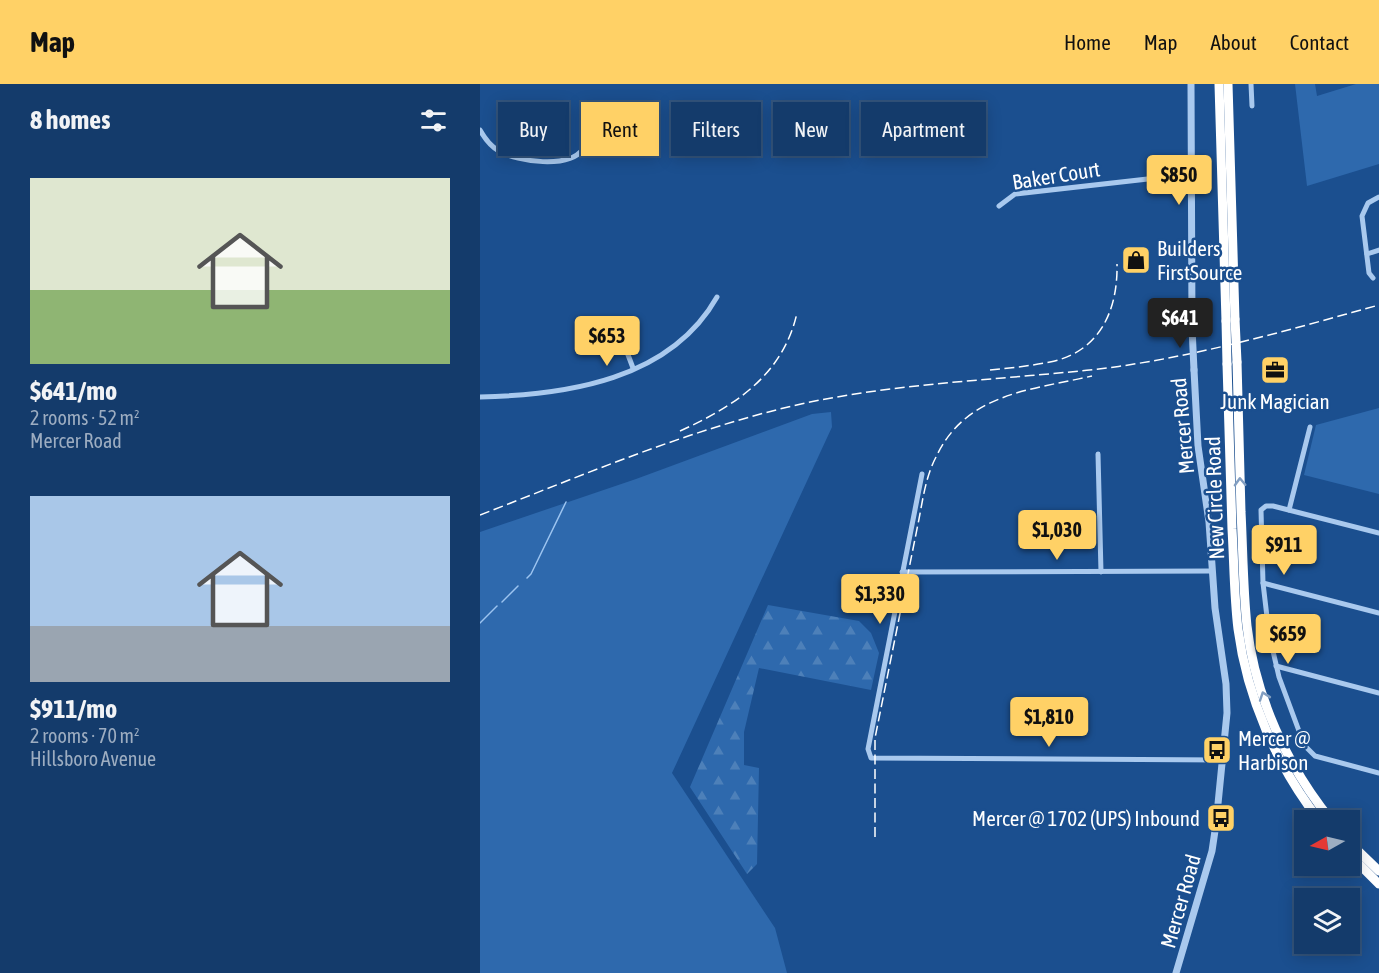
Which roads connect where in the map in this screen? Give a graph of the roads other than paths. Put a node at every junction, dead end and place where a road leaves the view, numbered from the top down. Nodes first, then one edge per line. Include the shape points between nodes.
1 (1191, 84) edge
2 (1219, 84) edge
3 (1228, 84) edge
4 (1251, 84) edge
5 (1252, 106) dead end
6 (480, 130) edge
7 (581, 150) edge
8 (1192, 174) junction
9 (1379, 197) edge
10 (999, 206) dead end
11 (1379, 250) edge
12 (1367, 254) junction
13 (1372, 278) dead end
14 (717, 297) dead end
15 (1231, 320) junction
16 (616, 323) dead end
17 (1232, 363) junction
18 (633, 368) junction
19 (480, 397) edge
20 (1310, 427) dead end
21 (1098, 454) dead end
22 (922, 474) dead end
23 (1289, 510) junction
24 (1379, 533) edge
25 (902, 572) junction
26 (1101, 572) junction
27 (1212, 572) junction
28 (1263, 583) junction
29 (1379, 613) edge
30 (1276, 666) junction
31 (1379, 693) edge
32 (1223, 760) junction
33 (1379, 773) edge
34 (1312, 810) edge
35 (1324, 810) edge
36 (1360, 853) edge
37 (1360, 865) edge
38 (1379, 871) edge
39 (1379, 884) edge
40 (1176, 973) edge

1 - 8 street, Mercer Road
2 - 15 highway, New Circle Road
3 - 15 highway, New Circle Road
4 - 5 street
6 - 7 street via 485,140 511,156 562,162
8 - 10 street, Baker Court via 1015,194
8 - 27 street, Mercer Road, bridge via 1194,370
9 - 12 street via 1363,211
11 - 12 street
12 - 13 street
14 - 18 street via 685,339
15 - 17 highway, New Circle Road, bridge
16 - 18 street
17 - 34 highway, New Circle Road via 1236,608 1243,657 1266,731
35 -> 17 highway, New Circle Road via 1286,750 1262,690 1250,642
18 - 19 street via 568,389
20 - 23 street
21 - 26 street
22 - 25 street
23 - 24 street
23 - 28 street via 1264,507 1261,514
25 - 26 street
25 - 32 street via 868,749 875,759
26 - 27 street
27 - 32 street, Mercer Road via 1227,698
28 - 29 street
28 - 30 street
30 - 31 street
30 - 33 street via 1287,702 1310,752 1319,758
32 - 40 street, Mercer Road via 1212,851
36 - 38 highway
37 - 39 highway

